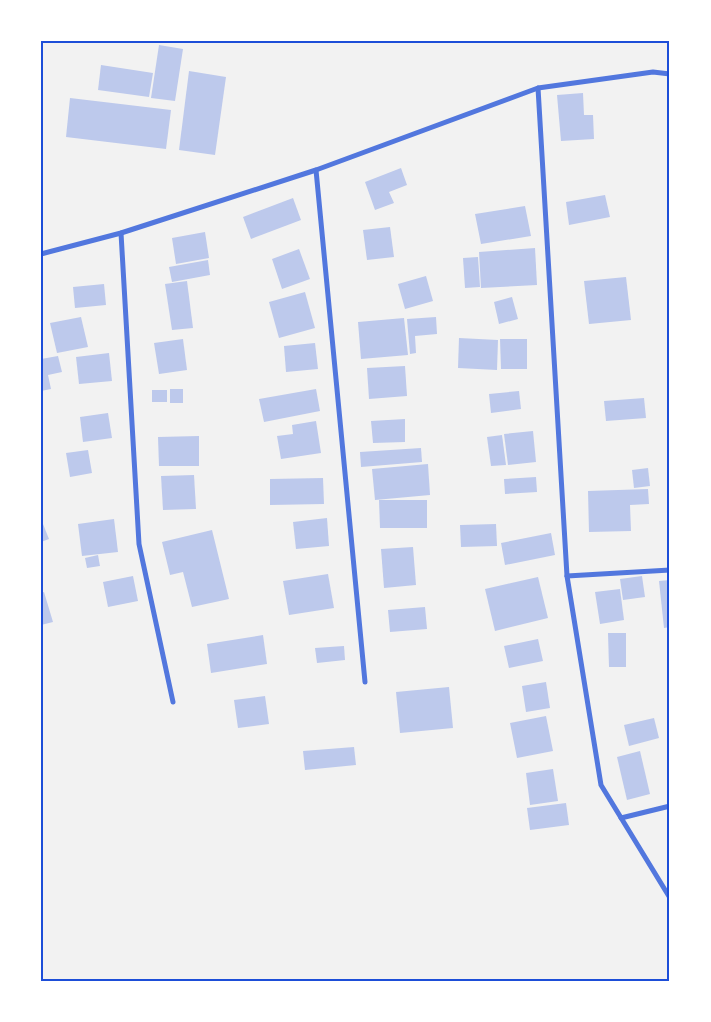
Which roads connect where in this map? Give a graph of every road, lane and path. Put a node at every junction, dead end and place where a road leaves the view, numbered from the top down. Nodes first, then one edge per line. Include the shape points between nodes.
1 (670, 74) edge
2 (538, 88) junction
3 (316, 170) junction
4 (122, 233) junction
5 (41, 254) edge
6 (670, 570) edge
7 (567, 576) junction
8 (364, 682) dead end
9 (173, 702) dead end
10 (670, 806) edge
11 (621, 818) junction
12 (670, 898) edge

1 - 2 street via 654,72
2 - 3 street
2 - 7 street
3 - 4 street
3 - 8 street
4 - 5 street
4 - 9 street via 140,544
6 - 7 street
7 - 11 street via 601,785
10 - 11 street
11 - 12 street

